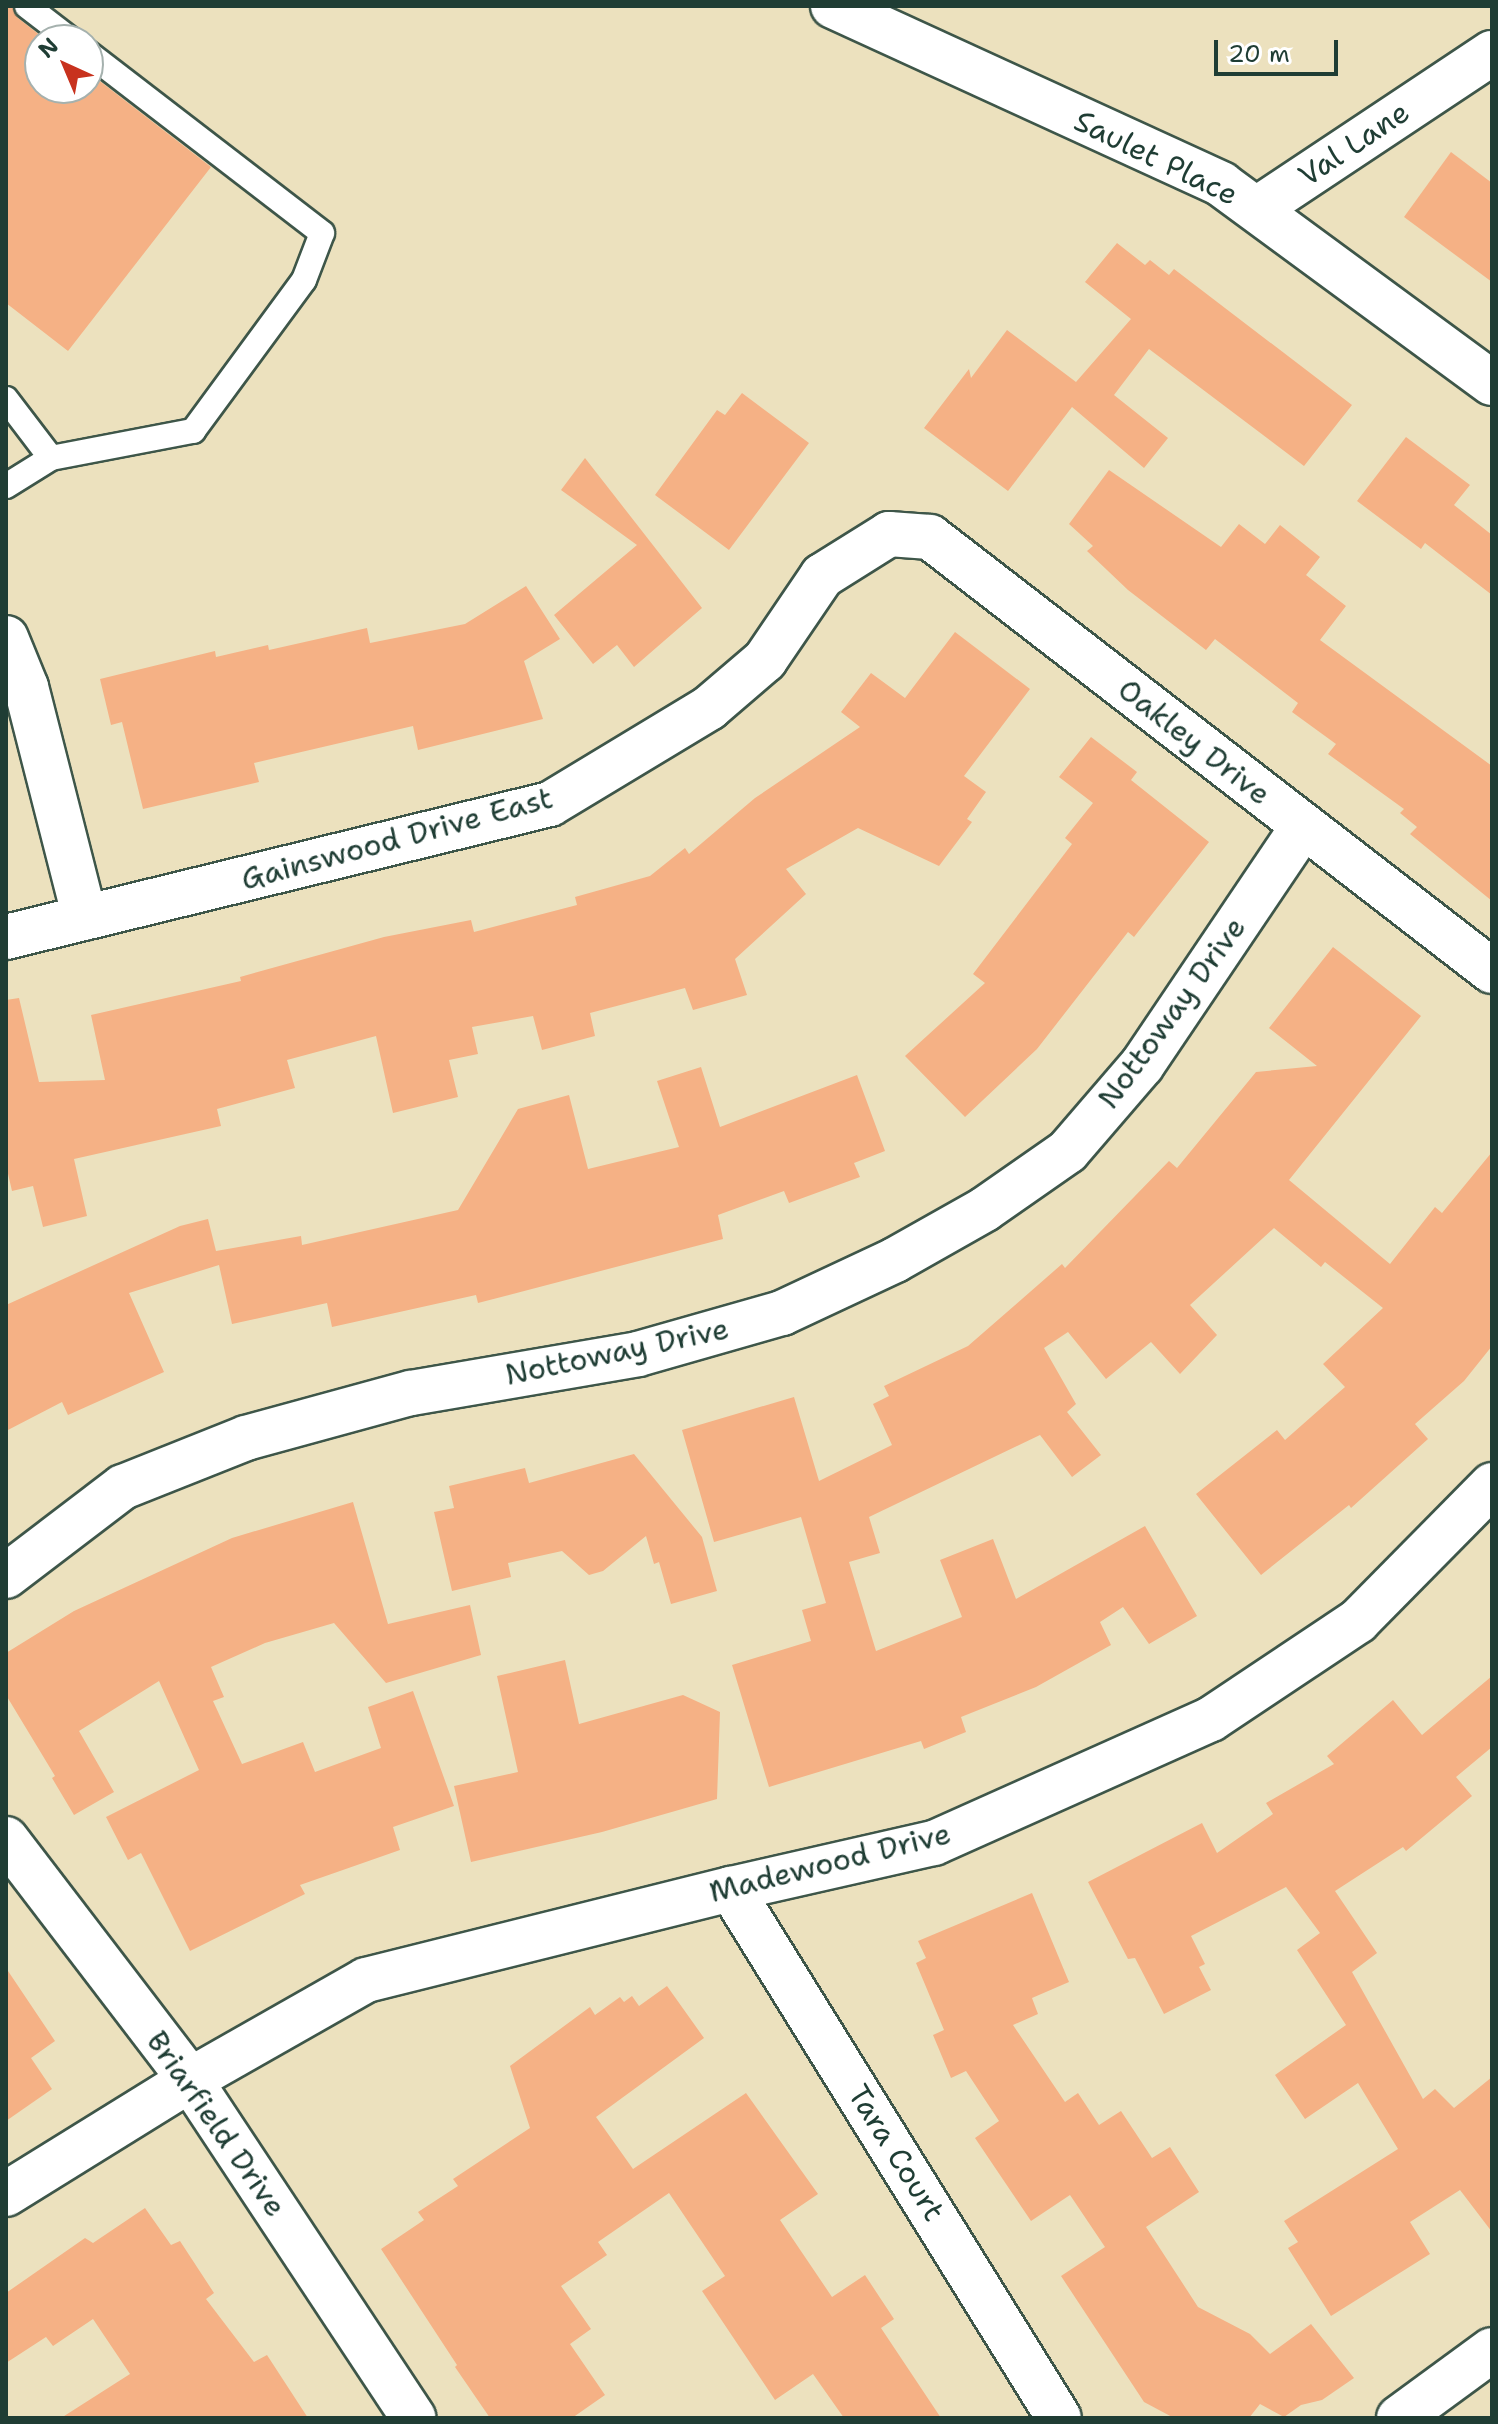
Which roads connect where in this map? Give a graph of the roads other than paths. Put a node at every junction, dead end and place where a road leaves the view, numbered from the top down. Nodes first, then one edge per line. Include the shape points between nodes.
1 (27, 6) edge
2 (833, 6) edge
3 (50, 24) edge
4 (1492, 53) edge
5 (104, 65) edge
6 (1257, 209) junction
7 (1492, 383) edge
8 (6, 399) edge
9 (51, 458) junction
10 (6, 486) edge
11 (889, 534) joint
12 (6, 638) edge
13 (1303, 826) junction
14 (85, 918) junction
15 (6, 937) edge
16 (1492, 971) edge
17 (1492, 1485) edge
18 (6, 1576) edge
19 (6, 1839) edge
20 (731, 1889) junction
21 (190, 2080) junction
22 (6, 2194) edge
23 (1492, 2350) edge
24 (414, 2418) edge
25 (1059, 2418) edge
26 (1399, 2418) edge

1 - 3 lane
2 - 6 street, Saulet Place via 1221,184
4 - 6 street, Val Lane
5 - 9 lane via 322,233 304,280 193,431
6 - 7 street, Saulet Place
8 - 9 lane
9 - 10 lane
11 - 13 street, Oakley Drive via 930,537
11 - 14 street, Gainswood Drive East via 822,576 765,660 709,708 550,804
12 - 14 street via 26,687
13 - 16 street, Oakley Drive
13 - 18 street, Nottoway Drive via 1142,1065 1068,1151 985,1209 895,1260 782,1313 638,1354 411,1393 246,1438 123,1487
14 - 15 street, Gainswood Drive East
17 - 20 street, Madewood Drive via 1358,1621 1211,1719 934,1843
19 - 21 street, Briarfield Drive
20 - 21 street, Madewood Drive via 366,1980
20 - 25 street, Tara Court
21 - 22 street, Madewood Drive
21 - 24 street, Briarfield Drive
23 - 26 street

